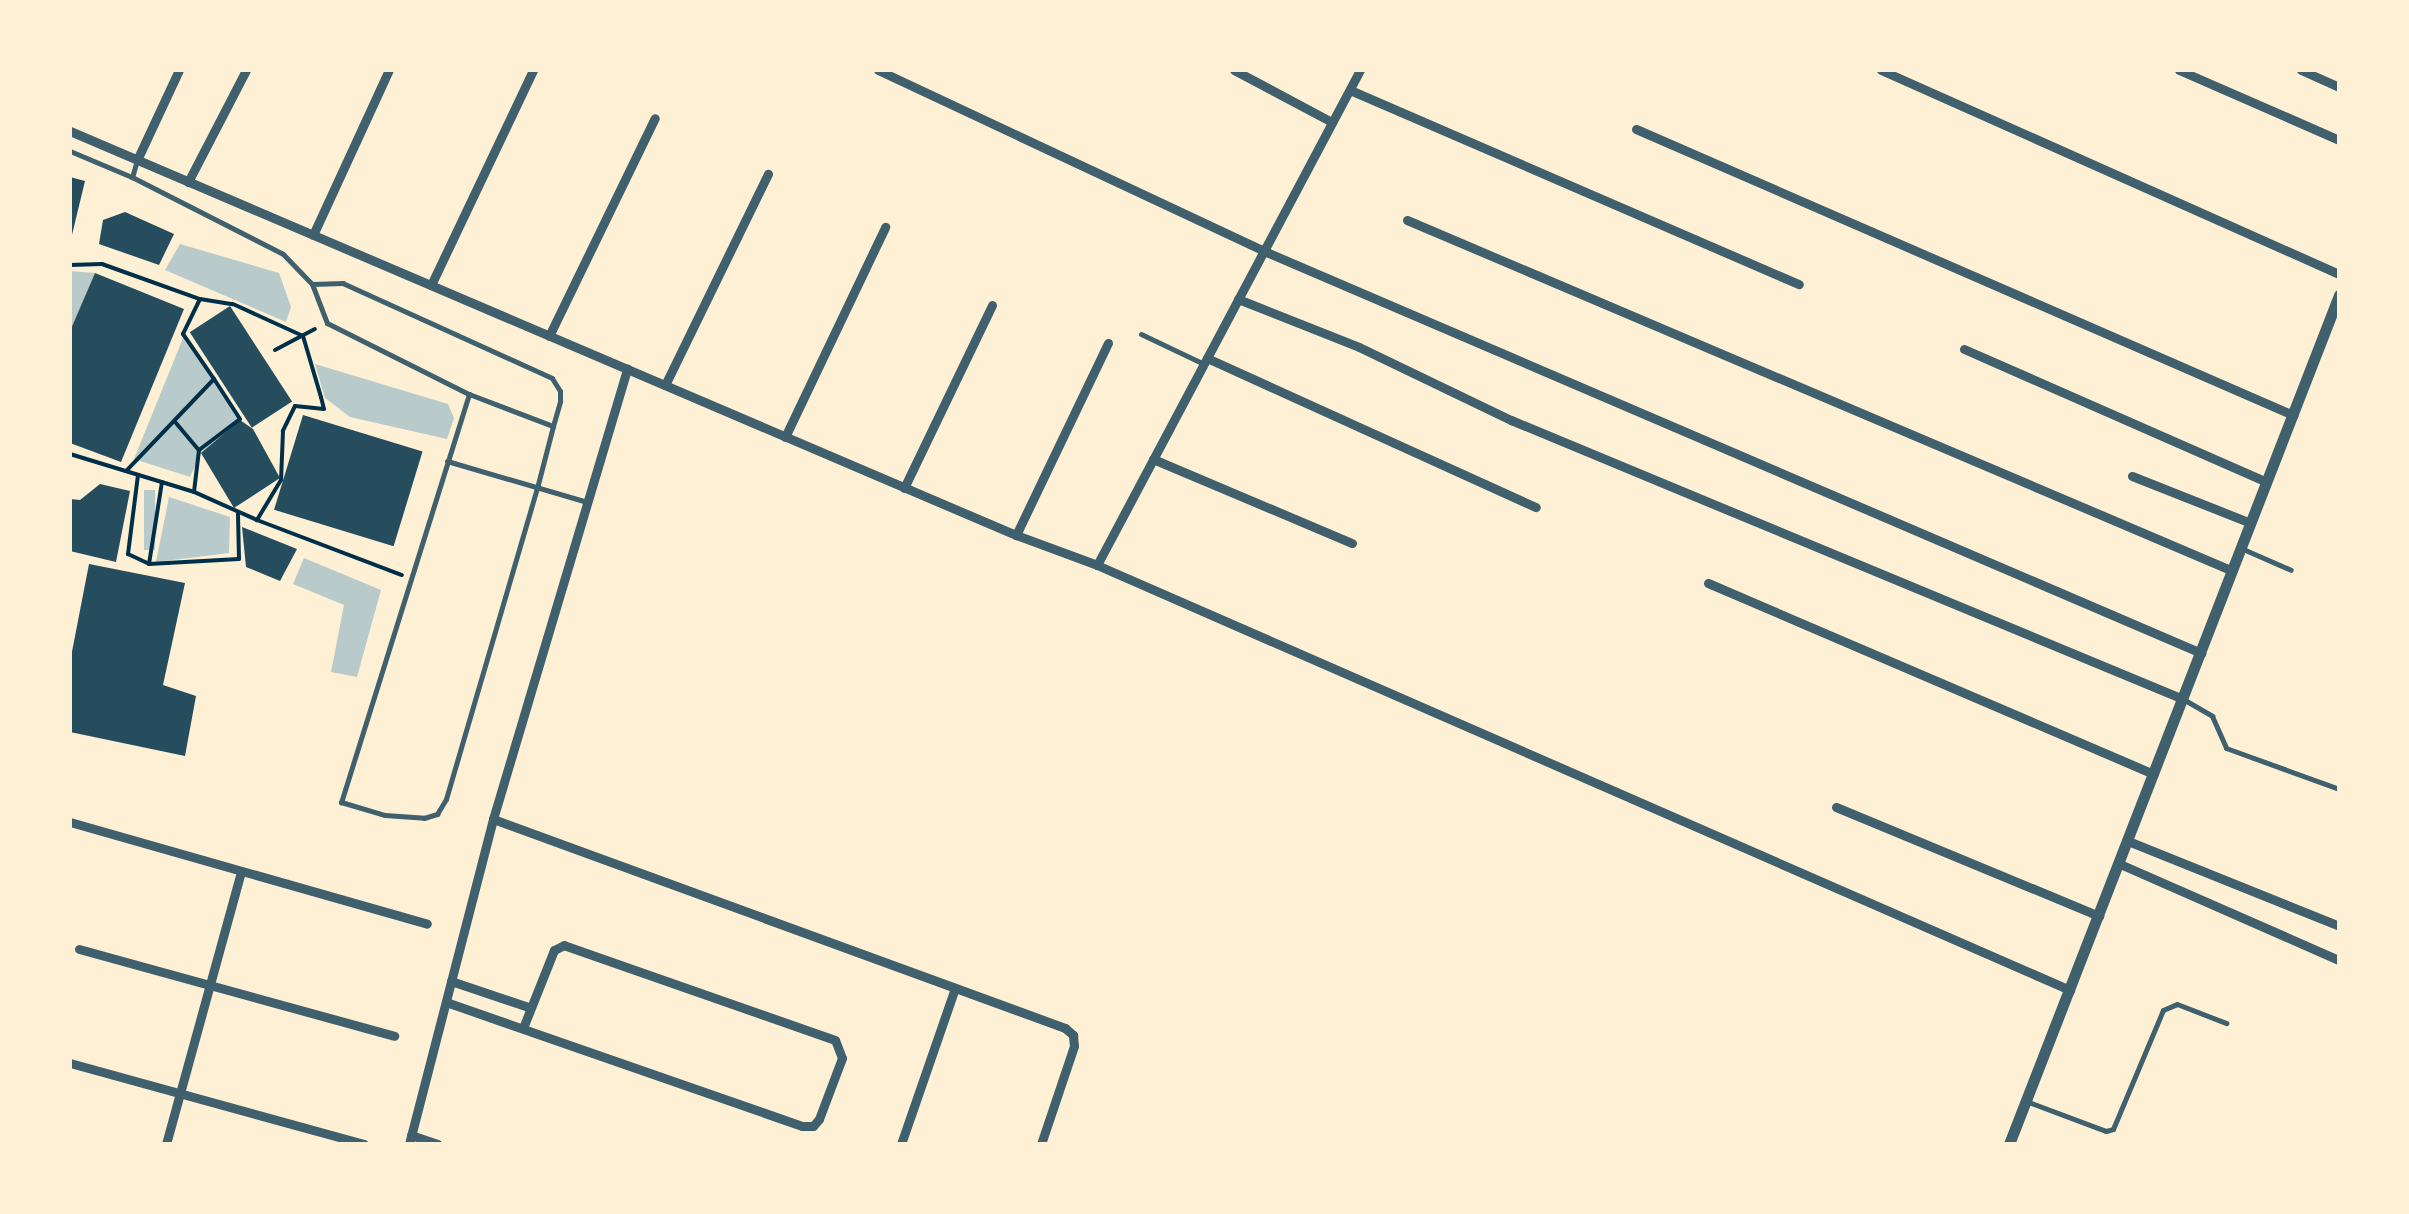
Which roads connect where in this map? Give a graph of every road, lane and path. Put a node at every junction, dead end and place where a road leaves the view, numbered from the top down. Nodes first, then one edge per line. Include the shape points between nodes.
1 (178, 70) edge
2 (246, 70) edge
3 (389, 70) edge
4 (534, 70) edge
5 (878, 70) edge
6 (1234, 70) edge
7 (1360, 70) edge
8 (1880, 70) edge
9 (2179, 70) edge
10 (2301, 70) edge
11 (2339, 87) edge
12 (1350, 90) junction
13 (655, 118) dead end
14 (1332, 122) junction
15 (1636, 129) dead end
16 (70, 131) edge
17 (2339, 140) edge
18 (70, 151) edge
19 (137, 160) junction
20 (768, 174) dead end
21 (132, 177) junction
22 (188, 182) junction
23 (1407, 220) dead end
24 (885, 227) dead end
25 (313, 235) junction
26 (1264, 251) junction
27 (70, 265) edge
28 (2339, 274) edge
29 (312, 284) junction
30 (1799, 284) dead end
31 (431, 286) junction
32 (2339, 295) edge
33 (200, 299) junction
34 (1238, 299) junction
35 (992, 305) dead end
36 (326, 323) junction
37 (1142, 334) dead end
38 (303, 336) junction
39 (549, 336) junction
40 (1108, 343) dead end
41 (1964, 349) dead end
42 (275, 350) dead end
43 (1205, 361) junction
44 (627, 369) junction
45 (214, 379) junction
46 (664, 385) junction
47 (469, 394) junction
48 (2292, 415) junction
49 (175, 422) junction
50 (553, 426) junction
51 (785, 437) junction
52 (199, 450) junction
53 (70, 454) edge
54 (1153, 459) junction
55 (447, 461) junction
56 (126, 471) junction
57 (138, 475) junction
58 (2132, 476) dead end
59 (162, 482) junction
60 (2267, 482) junction
61 (537, 488) junction
62 (904, 488) junction
63 (194, 492) junction
64 (587, 502) junction
65 (1536, 507) dead end
66 (238, 512) junction
67 (256, 520) junction
68 (2251, 523) junction
69 (1016, 535) junction
70 (1352, 543) dead end
71 (2241, 548) junction
72 (149, 564) junction
73 (1097, 565) junction
74 (2233, 570) junction
75 (2291, 570) dead end
76 (409, 578) junction
77 (1708, 584) dead end
78 (2201, 653) junction
79 (2183, 699) junction
80 (2154, 774) junction
81 (2339, 790) edge
82 (1836, 807) dead end
83 (493, 819) junction
84 (70, 822) edge
85 (2128, 841) junction
86 (2120, 864) junction
87 (2196, 868) junction
88 (241, 872) junction
89 (2188, 891) junction
90 (2099, 916) junction
91 (426, 924) dead end
92 (2339, 926) edge
93 (79, 949) dead end
94 (2339, 960) edge
95 (451, 982) junction
96 (210, 985) junction
97 (955, 988) junction
98 (2070, 990) junction
99 (446, 1002) junction
100 (531, 1008) junction
101 (2226, 1023) dead end
102 (523, 1028) junction
103 (394, 1036) dead end
104 (70, 1063) edge
105 (180, 1093) junction
106 (2026, 1101) junction
107 (410, 1140) edge
108 (166, 1144) edge
109 (364, 1144) edge
110 (437, 1144) edge
111 (901, 1144) edge
112 (1041, 1144) edge
113 (2010, 1144) edge

1 - 19 street
2 - 22 street
3 - 25 street
4 - 31 street
5 - 26 street
6 - 14 street
7 - 12 street
8 - 28 street
9 - 17 street
10 - 11 street
12 - 14 street
12 - 30 street
13 - 39 street
14 - 26 street
15 - 48 street
16 - 19 street
18 - 21 lane
19 - 21 lane
19 - 22 street
20 - 46 street
21 - 29 lane via 283,254
22 - 25 street
23 - 74 street
24 - 51 street
25 - 31 street
26 - 34 street
26 - 78 street
27 - 33 path via 102,264
29 - 36 lane
29 - 50 lane via 343,283 552,378 560,391
31 - 39 street
32 - 48 street
33 - 38 path via 233,304
33 - 45 path via 184,334
34 - 43 street
34 - 79 street via 1359,346 1511,420
35 - 62 street
36 - 38 path
36 - 47 lane
37 - 43 lane
38 - 42 path
38 - 67 path via 324,409 295,406 283,431 281,480
39 - 44 street
40 - 69 street
41 - 60 street
43 - 54 street
43 - 65 street
44 - 46 street
44 - 64 street
45 - 49 path
45 - 52 path via 240,419
46 - 51 street
47 - 50 lane
47 - 55 lane
48 - 60 street
49 - 52 path
49 - 56 path
50 - 61 lane
51 - 62 street
52 - 63 path
53 - 56 path
54 - 70 street
54 - 73 street
55 - 61 lane
55 - 76 lane
56 - 57 path
57 - 59 path
57 - 72 path via 128,554
58 - 68 street
59 - 63 path
59 - 72 path
60 - 68 street
61 - 64 lane
61 - 76 lane via 446,799 424,818 385,816 341,802
62 - 69 street
63 - 66 path
64 - 83 street
66 - 67 path
66 - 72 path via 239,559
67 - 76 path
68 - 71 street
69 - 73 street
71 - 74 street
71 - 75 lane
73 - 98 street
74 - 78 street
77 - 80 street
78 - 79 street
79 - 80 street
79 - 81 lane via 2212,716 2226,748
80 - 85 street
82 - 90 street
83 - 95 street
83 - 97 street
84 - 88 street
85 - 86 street
85 - 87 street
86 - 89 street
86 - 90 street
87 - 89 street
87 - 92 street
88 - 91 street
88 - 96 street
89 - 94 street
90 - 98 street
93 - 96 street
95 - 99 street
95 - 100 street
96 - 103 street
96 - 105 street
97 - 111 street
97 - 112 street via 1073,1034
98 - 106 street
99 - 102 street
99 - 107 street
100 - 102 street
100 - 102 street via 554,950 564,945 835,1040 842,1058 819,1119 802,1126
101 - 106 lane via 2178,1004 2163,1010 2113,1129
104 - 105 street
105 - 108 street
105 - 109 street
106 - 113 street
107 - 110 street

